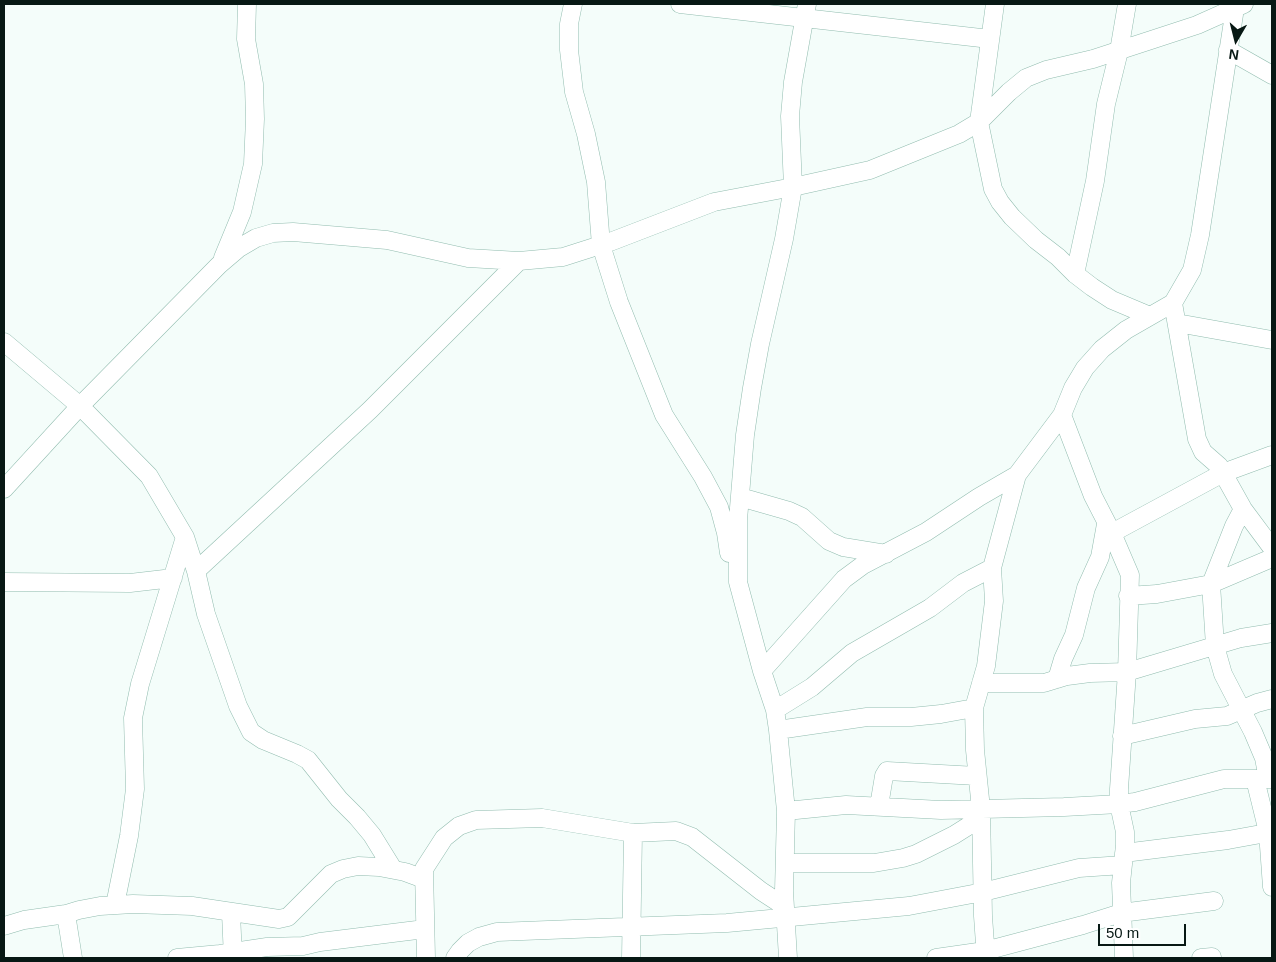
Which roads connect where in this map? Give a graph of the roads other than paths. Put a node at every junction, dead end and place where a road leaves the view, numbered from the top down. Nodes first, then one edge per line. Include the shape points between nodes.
1 (247, 4) edge
2 (573, 4) edge
3 (680, 4) edge
4 (995, 4) edge
5 (1127, 4) edge
6 (1239, 5) edge
7 (805, 11) edge
8 (990, 40) junction
9 (1228, 50) junction
10 (1119, 51) junction
11 (1272, 75) edge
12 (979, 122) junction
13 (793, 187) junction
14 (601, 245) junction
15 (519, 261) junction
16 (219, 265) junction
17 (1075, 274) junction
18 (1173, 303) junction
19 (1150, 316) junction
20 (1177, 323) junction
21 (1272, 340) edge
22 (4, 342) edge
23 (80, 406) junction
24 (1062, 415) junction
25 (1272, 455) edge
26 (1223, 473) junction
27 (1017, 475) junction
28 (4, 489) edge
29 (740, 497) junction
30 (1243, 509) junction
31 (1109, 528) junction
32 (185, 538) junction
33 (1272, 548) edge
34 (886, 554) junction
35 (1272, 558) edge
36 (992, 568) junction
37 (196, 572) junction
38 (173, 578) junction
39 (4, 582) edge
40 (738, 582) junction
41 (1211, 584) junction
42 (1128, 596) junction
43 (1272, 633) edge
44 (1214, 646) junction
45 (762, 671) junction
46 (1127, 672) junction
47 (1057, 679) junction
48 (981, 683) junction
49 (1272, 699) edge
50 (974, 708) junction
51 (774, 710) junction
52 (1241, 710) junction
53 (778, 730) junction
54 (1122, 736) junction
55 (977, 776) junction
56 (1265, 779) edge
57 (1120, 804) junction
58 (879, 806) junction
59 (786, 811) junction
60 (981, 814) junction
61 (633, 832) junction
62 (1270, 832) edge
63 (1123, 859) junction
64 (784, 863) junction
65 (393, 869) junction
66 (424, 879) junction
67 (1272, 887) edge
68 (983, 892) junction
69 (1214, 901) dead end
70 (115, 905) junction
71 (784, 912) junction
72 (231, 913) junction
73 (1121, 913) junction
74 (66, 914) junction
75 (4, 926) edge
76 (633, 927) junction
77 (425, 929) junction
78 (985, 954) edge
79 (233, 955) edge
80 (73, 958) edge
81 (177, 958) edge
82 (426, 958) edge
83 (455, 958) edge
84 (631, 958) edge
85 (788, 958) edge
86 (936, 958) edge
87 (1124, 958) edge

1 - 16 street via 246,39 254,84 253,164 242,212
2 - 14 street via 569,50 574,92 596,182
3 - 7 street
4 - 8 street
5 - 10 street
6 - 9 street
6 - 10 street via 1197,25
7 - 8 street
7 - 13 street via 790,116
8 - 12 street
9 - 11 street
9 - 18 street via 1200,235 1192,270
10 - 12 street via 1026,78
10 - 17 street
12 - 13 street via 959,134 870,170
12 - 17 street via 993,189 1000,202 1012,217
13 - 14 street via 714,202
13 - 29 street via 752,388 744,435
14 - 15 street via 563,257
14 - 40 street via 623,312 664,415 718,507
15 - 16 street via 468,258 386,240 293,232 256,238
15 - 37 street via 370,410
16 - 23 street
17 - 19 street via 1112,300
18 - 19 street
18 - 20 street
19 - 24 street via 1102,349 1073,388
20 - 21 street
20 - 26 street via 1197,439 1203,452
22 - 23 street
23 - 28 street
23 - 32 street via 149,476
24 - 27 street
24 - 31 street
25 - 26 street
26 - 30 street
26 - 31 street
27 - 34 street
27 - 36 street
29 - 34 street via 789,511 829,541
29 - 40 street
30 - 33 street
30 - 41 street
31 - 42 street via 1130,575
31 - 47 street
32 - 37 street
32 - 38 street
34 - 45 street via 844,579
35 - 41 street
36 - 48 street via 994,601
36 - 51 street via 852,653 812,687
37 - 65 street via 225,671 251,732 308,760 362,823
38 - 39 street via 130,583
38 - 70 street via 140,684 133,718 135,788
40 - 45 street
41 - 42 street
41 - 44 street
42 - 46 street
43 - 44 street
44 - 46 street
44 - 52 street via 1223,674
45 - 51 street
46 - 47 street via 1090,673
46 - 54 street
47 - 48 street via 1044,683
48 - 50 street
49 - 52 street
50 - 53 street via 911,717 867,717
50 - 55 street
51 - 53 street
52 - 54 street via 1227,716 1195,719
52 - 56 street via 1264,758
53 - 59 street
54 - 57 street
55 - 58 street via 887,771
55 - 60 street
56 - 57 street via 1224,779
56 - 62 street
57 - 60 street
57 - 63 street via 1125,832
58 - 59 street via 846,805
58 - 60 street
59 - 64 street
60 - 64 street via 954,835 903,858 874,863
60 - 68 street
61 - 66 street via 542,818 476,820 459,826 444,838 424,869
61 - 71 street via 676,831 692,837
61 - 76 street
62 - 63 street
62 - 67 street
63 - 68 street
63 - 73 street
64 - 71 street
65 - 66 street
65 - 72 street via 358,866 331,874 288,917 279,919
66 - 77 street
68 - 71 street via 909,906
68 - 78 street
69 - 73 street
70 - 72 street via 192,906
70 - 74 street
71 - 76 street via 727,923
71 - 85 street
72 - 79 street
73 - 78 street
73 - 87 street
74 - 75 street
74 - 80 street
76 - 83 street via 497,932 468,943
76 - 84 street
77 - 79 street via 303,946 267,947
77 - 82 street
78 - 86 street
79 - 81 street

